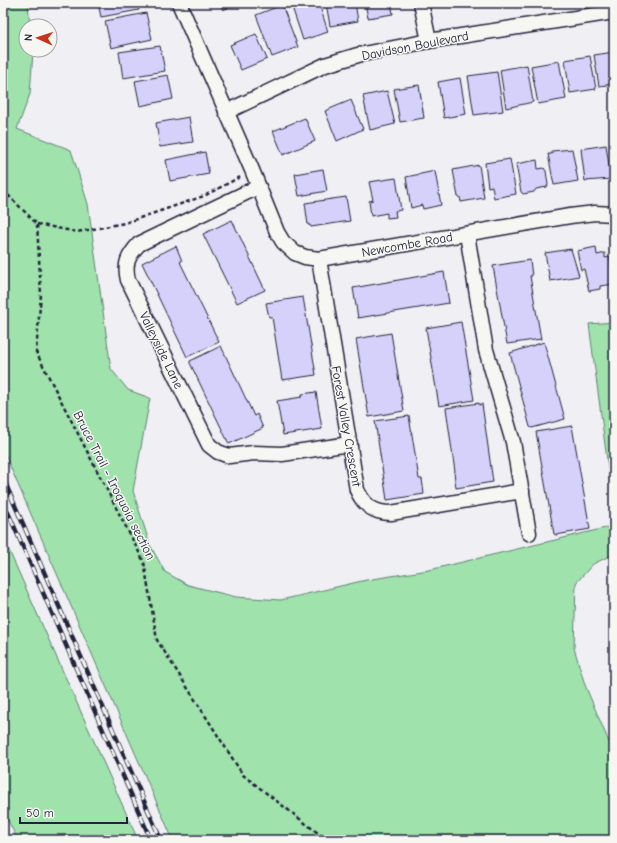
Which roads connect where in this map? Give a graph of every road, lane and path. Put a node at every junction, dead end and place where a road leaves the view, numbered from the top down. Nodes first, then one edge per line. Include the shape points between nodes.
1 (179, 3) edge
2 (421, 3) edge
3 (614, 12) edge
4 (428, 42) junction
5 (226, 112) junction
6 (252, 170) junction
7 (258, 188) junction
8 (3, 190) edge
9 (614, 214) edge
10 (37, 224) junction
11 (467, 234) junction
12 (319, 259) junction
13 (350, 444) junction
14 (522, 492) junction
15 (529, 533) dead end
16 (327, 840) edge

1 - 5 street
2 - 4 street
3 - 4 street, Davidson Boulevard
4 - 5 street, Davidson Boulevard via 358,56 325,66
5 - 6 street
6 - 7 street, Newcombe Road
6 - 10 path via 204,196 125,223 77,232
7 - 12 street, Newcombe Road via 283,242 295,253
7 - 13 street, Valleyside Lane via 139,244 126,262 128,280 209,446 229,456 254,453 282,454
8 - 10 path
9 - 11 street, Newcombe Road via 570,216
10 - 16 path, Bruce Trail - Iroquoia section via 40,294 36,352 144,562 157,640 242,775
11 - 12 street, Newcombe Road
11 - 14 street via 486,350 513,442
12 - 13 street, Forest Valley Crescent
13 - 14 street, Forest Valley Crescent via 357,490 367,506 378,512 392,513
14 - 15 street

